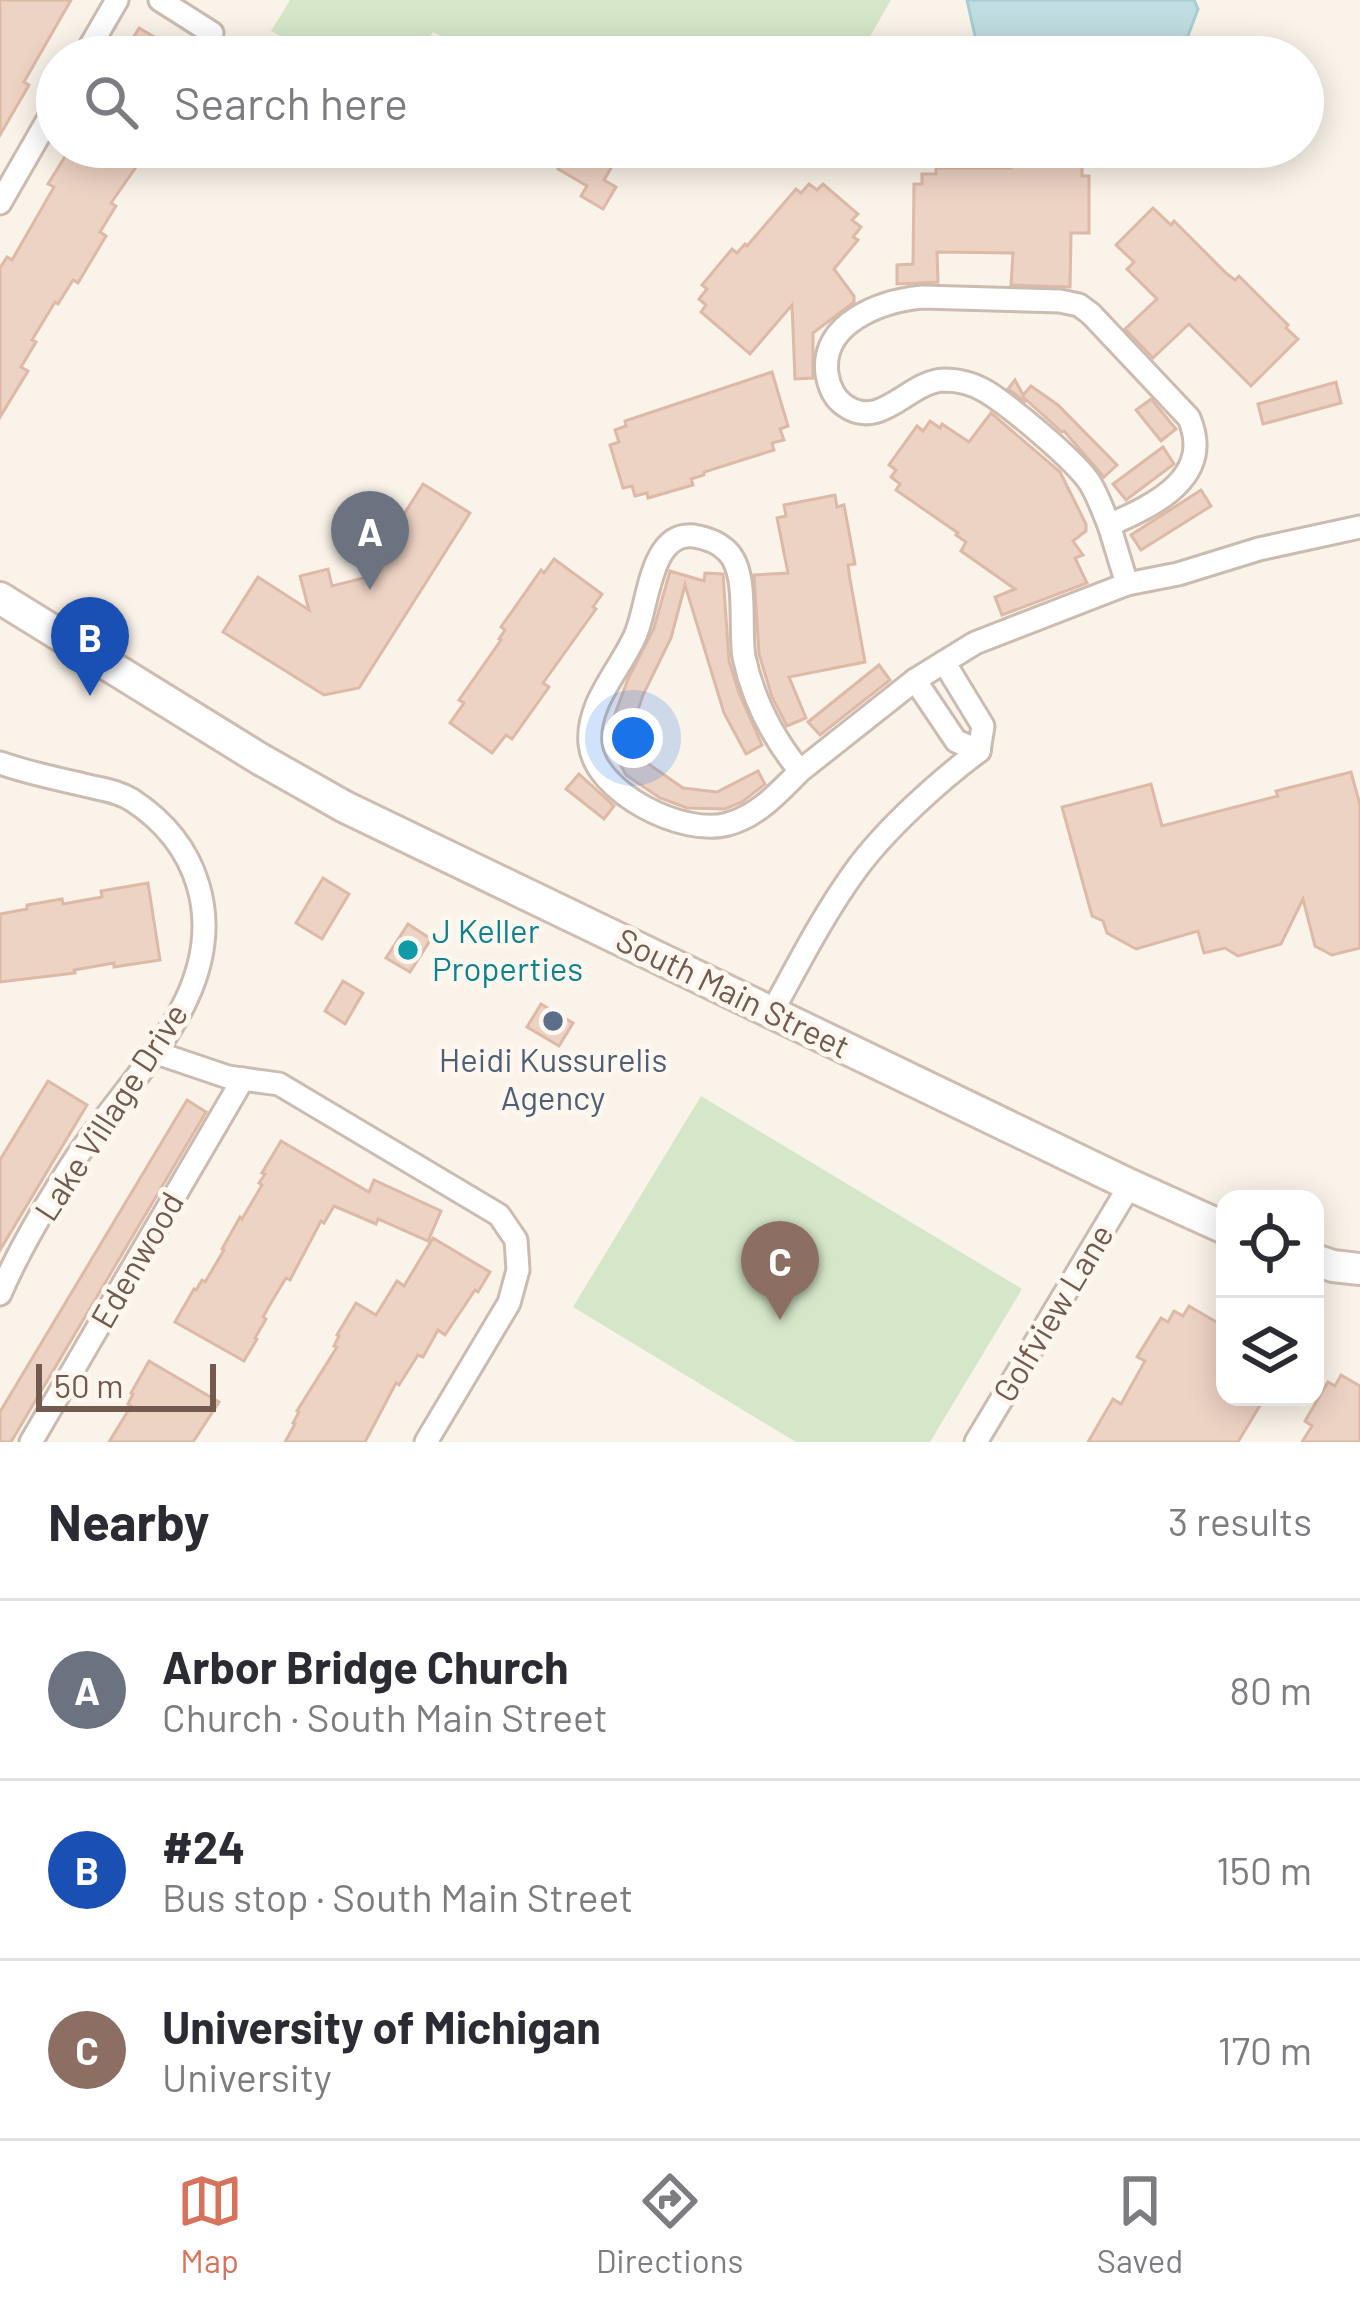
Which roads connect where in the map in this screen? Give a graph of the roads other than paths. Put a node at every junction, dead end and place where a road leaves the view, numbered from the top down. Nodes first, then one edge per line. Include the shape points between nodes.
1 (117, 0) edge
2 (160, 0) edge
3 (212, 33) dead end
4 (96, 36) edge
5 (36, 140) edge
6 (0, 203) edge
7 (1109, 525) junction
8 (1360, 526) edge
9 (1127, 584) junction
10 (4, 608) edge
11 (944, 662) junction
12 (915, 680) junction
13 (979, 751) junction
14 (0, 763) edge
15 (800, 771) junction
16 (772, 1012) junction
17 (154, 1052) junction
18 (243, 1079) junction
19 (1130, 1185) junction
20 (1216, 1224) edge
21 (1324, 1263) edge
22 (1360, 1269) edge
23 (0, 1294) edge
24 (31, 1442) edge
25 (426, 1442) edge
26 (976, 1442) edge

1 - 4 street
2 - 3 street
5 - 6 street
7 - 7 street via 1089,481 1067,457 966,382 923,384 868,413 845,406 826,370 833,337 896,299 1078,305 1190,418 1196,435 1186,478
7 - 9 street
8 - 9 street
9 - 11 street
10 - 16 street, South Main Street via 345,807
11 - 12 street
11 - 13 street via 983,725
12 - 13 street via 956,741
12 - 15 street
13 - 16 street via 860,864
14 - 17 street, Lake Village Drive via 127,797 188,856 201,896 202,961
15 - 15 street via 749,815 703,827 663,817 605,777 592,756 592,716 640,625 661,552 675,538 701,537 730,553 752,688
16 - 19 street, South Main Street
17 - 18 street
17 - 23 street, Lake Village Drive via 76,1157
18 - 24 street, Edenwood
18 - 25 street via 279,1084 499,1215 516,1240 509,1303
19 - 20 street, South Main Street
19 - 26 street, Golfview Lane
21 - 22 street

